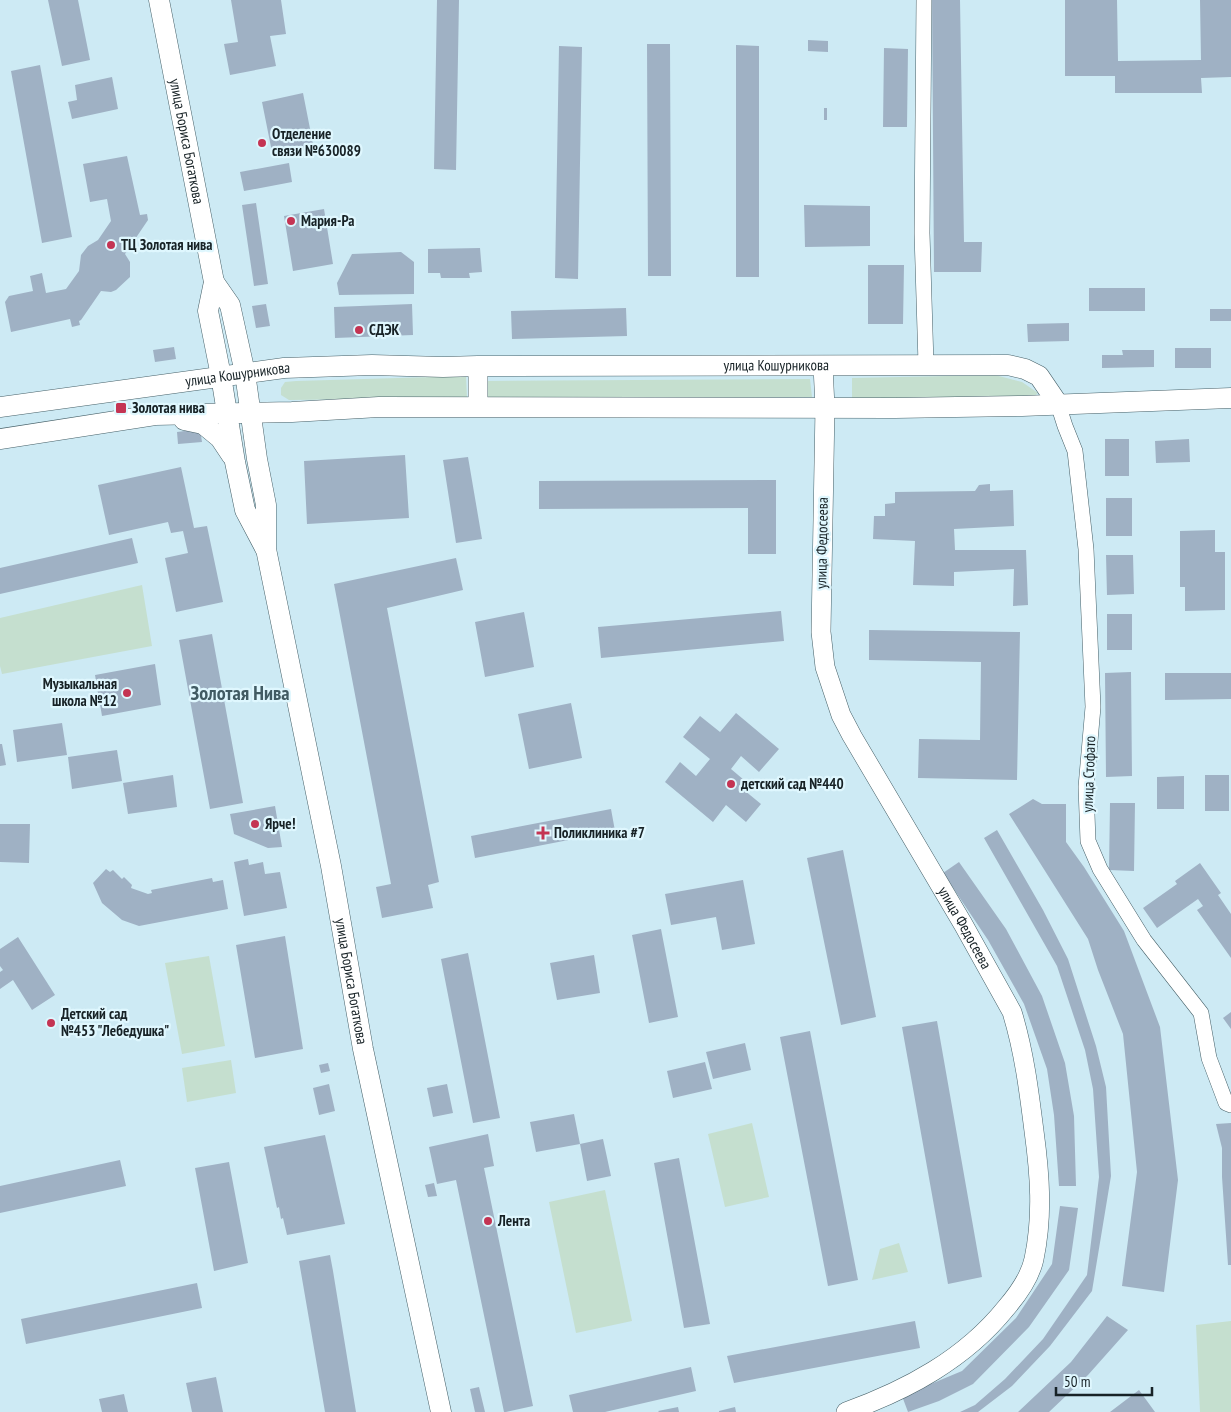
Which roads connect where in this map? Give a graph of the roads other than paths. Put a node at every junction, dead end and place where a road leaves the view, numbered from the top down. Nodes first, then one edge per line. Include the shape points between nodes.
1 (159, 0) edge
2 (924, 0) edge
3 (214, 282) junction
4 (926, 364) junction
5 (478, 366) junction
6 (823, 366) junction
7 (245, 373) junction
8 (221, 376) junction
9 (1231, 398) edge
10 (1058, 404) junction
11 (0, 407) edge
12 (478, 407) junction
13 (826, 407) junction
14 (251, 413) junction
15 (228, 414) junction
16 (144, 417) junction
17 (0, 439) edge
18 (235, 462) junction
19 (266, 550) junction
20 (1231, 1105) edge
21 (441, 1412) edge
22 (846, 1412) edge

1 - 3 main road, улица Бориса Богаткова
2 - 4 street via 922,233
3 - 7 main road, улица Бориса Богаткова via 230,305
3 - 8 main road, улица Бориса Богаткова via 208,312
4 - 6 main road, улица Кошурникова
4 - 10 main road, улица Кошурникова via 1008,365 1025,369 1039,376
5 - 6 main road, улица Кошурникова
5 - 7 main road, улица Кошурникова via 372,365 284,368
5 - 12 street
6 - 13 street, улица Федосеева
7 - 8 main road, улица Кошурникова
7 - 14 main road, улица Бориса Богаткова
8 - 11 main road, улица Кошурникова
8 - 15 main road, улица Бориса Богаткова
9 - 10 main road
10 - 13 main road
10 - 20 street, улица Стофато via 1075,451 1086,549 1092,707 1086,787 1088,841 1100,870 1144,940 1201,1013 1209,1058 1226,1104
12 - 13 main road
12 - 14 main road
13 - 22 street, улица Федосеева via 821,632 825,667 841,715 852,736 1012,1012 1029,1093 1041,1200 1034,1260 1028,1275 1016,1296 986,1331 914,1383
14 - 15 main road
14 - 19 main road, улица Бориса Богаткова via 266,505
15 - 16 main road
15 - 18 main road, улица Бориса Богаткова
16 - 17 main road
16 - 18 main road via 204,424 220,438
18 - 19 main road, улица Бориса Богаткова via 245,510
19 - 21 main road, улица Бориса Богаткова via 330,866 363,1049

